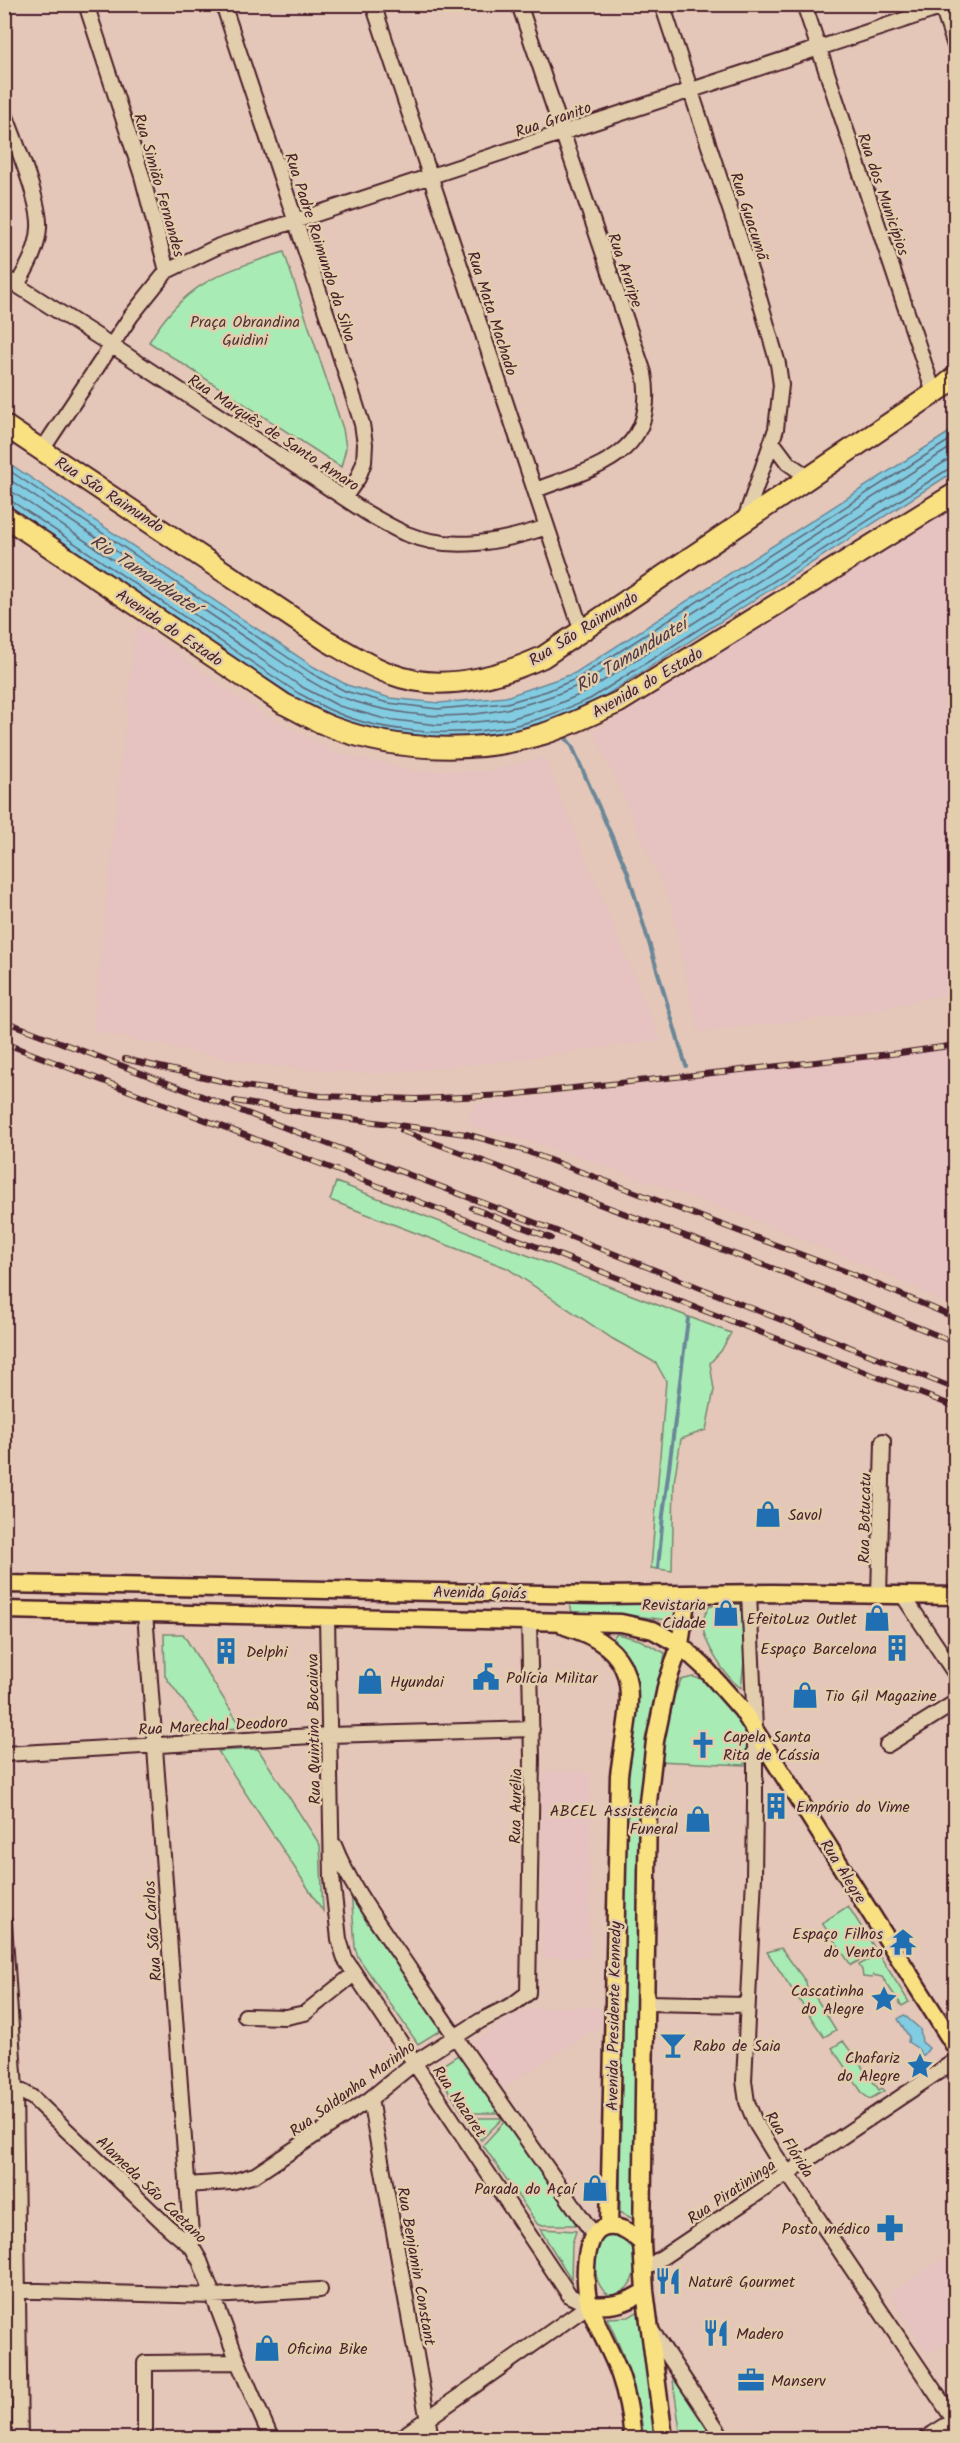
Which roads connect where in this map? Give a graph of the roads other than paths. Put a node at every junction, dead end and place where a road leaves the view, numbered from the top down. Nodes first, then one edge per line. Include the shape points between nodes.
1 (86, 4) edge
2 (223, 4) edge
3 (373, 4) edge
4 (519, 4) edge
5 (662, 4) edge
6 (804, 4) edge
7 (945, 6) edge
8 (818, 49) junction
9 (956, 49) edge
10 (690, 89) junction
11 (4, 111) edge
12 (562, 133) junction
13 (4, 144) edge
14 (19, 154) junction
15 (431, 177) junction
16 (295, 222) junction
17 (167, 271) junction
18 (4, 277) edge
19 (17, 285) junction
20 (111, 345) junction
21 (956, 376) edge
22 (934, 393) junction
23 (4, 425) edge
24 (773, 443) junction
25 (42, 450) junction
26 (808, 477) junction
27 (535, 490) junction
28 (956, 493) edge
29 (344, 498) junction
30 (4, 516) edge
31 (745, 519) junction
32 (547, 527) junction
33 (582, 632) junction
34 (883, 1441) dead end
35 (6, 1585) edge
36 (749, 1593) junction
37 (687, 1594) junction
38 (601, 1595) junction
39 (879, 1596) junction
40 (956, 1596) edge
41 (904, 1597) junction
42 (4, 1610) edge
43 (145, 1613) junction
44 (327, 1618) junction
45 (529, 1621) junction
46 (550, 1621) junction
47 (680, 1645) junction
48 (956, 1675) edge
49 (956, 1702) edge
50 (532, 1729) junction
51 (755, 1729) junction
52 (330, 1735) junction
53 (155, 1745) junction
54 (887, 1745) dead end
55 (4, 1754) edge
56 (332, 1839) junction
57 (353, 1882) junction
58 (334, 1898) junction
59 (4, 1922) edge
60 (354, 1974) junction
61 (528, 1992) joint
62 (646, 2003) junction
63 (747, 2006) junction
64 (245, 2016) dead end
65 (455, 2036) junction
66 (956, 2048) edge
67 (956, 2060) edge
68 (414, 2062) junction
69 (10, 2089) edge
70 (370, 2099) junction
71 (789, 2172) junction
72 (187, 2185) junction
73 (609, 2226) junction
74 (594, 2235) junction
75 (642, 2243) junction
76 (192, 2247) junction
77 (645, 2269) junction
78 (11, 2289) edge
79 (321, 2290) dead end
80 (645, 2291) junction
81 (212, 2296) junction
82 (589, 2305) junction
83 (650, 2328) junction
84 (238, 2362) junction
85 (428, 2420) junction
86 (955, 2421) edge
87 (20, 2439) edge
88 (145, 2439) edge
89 (271, 2439) edge
90 (400, 2439) edge
91 (431, 2439) edge
92 (633, 2439) edge
93 (664, 2439) edge
94 (723, 2439) edge
95 (926, 2439) edge

1 - 17 street, Rua Simião Fernandes via 142,176
2 - 16 street, Rua Padre Raimundo da Silva
3 - 15 street, Rua Mata Machado
4 - 12 street, Rua Araripe
5 - 10 street, Rua Guacumã
6 - 8 street, Rua dos Municípios
7 - 8 street, Rua Granito
7 - 9 street
8 - 10 street, Rua Granito
8 - 22 street, Rua dos Municípios
10 - 12 street, Rua Granito
10 - 24 street, Rua Guacumã via 778,364 780,407
11 - 14 street
12 - 15 street, Rua Granito
12 - 27 street, Rua Araripe via 648,394 644,420 630,445 593,469
13 - 14 street
14 - 19 street via 39,227 35,248
15 - 16 street, Rua Granito
15 - 27 street, Rua Mata Machado
16 - 17 street, Rua Granito via 219,246
16 - 29 street, Rua Padre Raimundo da Silva via 365,444 358,478
17 - 20 street, Rua Simião Fernandes
18 - 19 street, Rua Marquês de Santo Amaro
19 - 20 street, Rua Marquês de Santo Amaro
20 - 25 street, Rua Simião Fernandes
20 - 29 street, Rua Marquês de Santo Amaro
21 - 22 highway, Rua São Raimundo
22 - 26 highway, Rua São Raimundo
23 - 25 highway, Rua São Raimundo
24 - 26 street via 788,463
24 - 31 street, Rua Guacumã
25 - 33 highway, Rua São Raimundo via 326,640 393,675 423,681 484,678 543,657
26 - 31 highway, Rua São Raimundo
27 - 32 street, Rua Mata Machado
28 - 30 highway, Avenida do Estado via 619,702 543,734 446,748 414,746 334,728 284,704
29 - 32 street, Rua Marquês de Santo Amaro via 406,534 438,542 497,542
31 - 33 highway, Rua São Raimundo
32 - 33 street, Rua Mata Machado
34 - 39 street, Rua Botucatu
35 - 38 main road, Avenida Goiás
36 - 37 main road, Avenida Goiás
36 - 39 main road, Avenida Goiás
36 - 51 street, Rua Flórida
37 - 38 main road, Avenida Goiás
37 - 47 main road, Avenida Presidente Kennedy
38 - 45 main road via 535,1601 530,1607
39 - 41 main road, Avenida Goiás
40 - 41 main road, Avenida Goiás
41 - 48 street
42 - 43 main road, Avenida Goiás
43 - 44 main road, Avenida Goiás
43 - 53 street, Rua São Carlos
44 - 45 main road, Avenida Goiás
44 - 52 street, Rua Quintino Bocaiuva
45 - 46 main road, Avenida Goiás
45 - 50 street, Rua Aurélia
46 - 47 main road, Avenida Goiás via 635,1625
46 - 73 main road, Avenida Presidente Kennedy via 580,1630 612,1650 623,1664 629,1685 619,1775
47 - 51 main road, Rua Alegre via 727,1691
47 - 62 main road, Avenida Presidente Kennedy via 661,1708 650,1777
49 - 54 street
50 - 52 street, Rua Marechal Deodoro
50 - 61 street, Rua Aurélia
51 - 63 street, Rua Flórida via 754,1877
51 - 66 main road, Rua Alegre
52 - 53 street, Rua Marechal Deodoro
52 - 56 street, Rua Quintino Bocaiuva
53 - 55 street, Rua Marechal Deodoro
53 - 72 street, Rua São Carlos
56 - 57 street, Rua Quintino Bocaiuva
56 - 58 street, Rua Quintino Bocaiuva
57 - 58 street via 342,1886
57 - 65 street, Rua Nazaret
58 - 60 street, Rua Nazaret via 341,1950
59 - 69 street
60 - 64 street via 305,2013 286,2017
60 - 68 street, Rua Nazaret
61 - 65 street, Rua Saldanha Marinho
62 - 63 street
62 - 75 main road, Avenida Presidente Kennedy
63 - 71 street, Rua Flórida via 747,2102 755,2122
65 - 68 street, Rua Saldanha Marinho
65 - 74 street, Rua Nazaret
67 - 71 street, Rua Piratininga
68 - 70 street, Rua Saldanha Marinho
68 - 82 street, Rua Nazaret via 570,2296
69 - 76 street, Alameda São Caetano via 33,2098
69 - 78 street
70 - 72 street, Rua Saldanha Marinho via 255,2175 231,2182
70 - 85 street, Rua Benjamin Constant
71 - 77 street, Rua Piratininga
71 - 86 street, Rua Flórida
72 - 76 street, Rua São Carlos
73 - 74 main road
73 - 75 main road via 626,2230
74 - 82 main road via 588,2251
75 - 77 main road, Avenida Presidente Kennedy
76 - 81 street, Alameda São Caetano
77 - 80 main road, Avenida Presidente Kennedy
78 - 81 street
78 - 87 street
79 - 81 street
80 - 82 main road via 620,2305
80 - 83 main road, Avenida Presidente Kennedy
81 - 84 street, Alameda São Caetano
82 - 85 street
82 - 92 main road via 621,2376
83 - 93 main road, Avenida Presidente Kennedy
83 - 94 street
84 - 88 street via 145,2363
84 - 89 street, Alameda São Caetano
85 - 90 street
85 - 91 street, Rua Benjamin Constant
86 - 95 street

